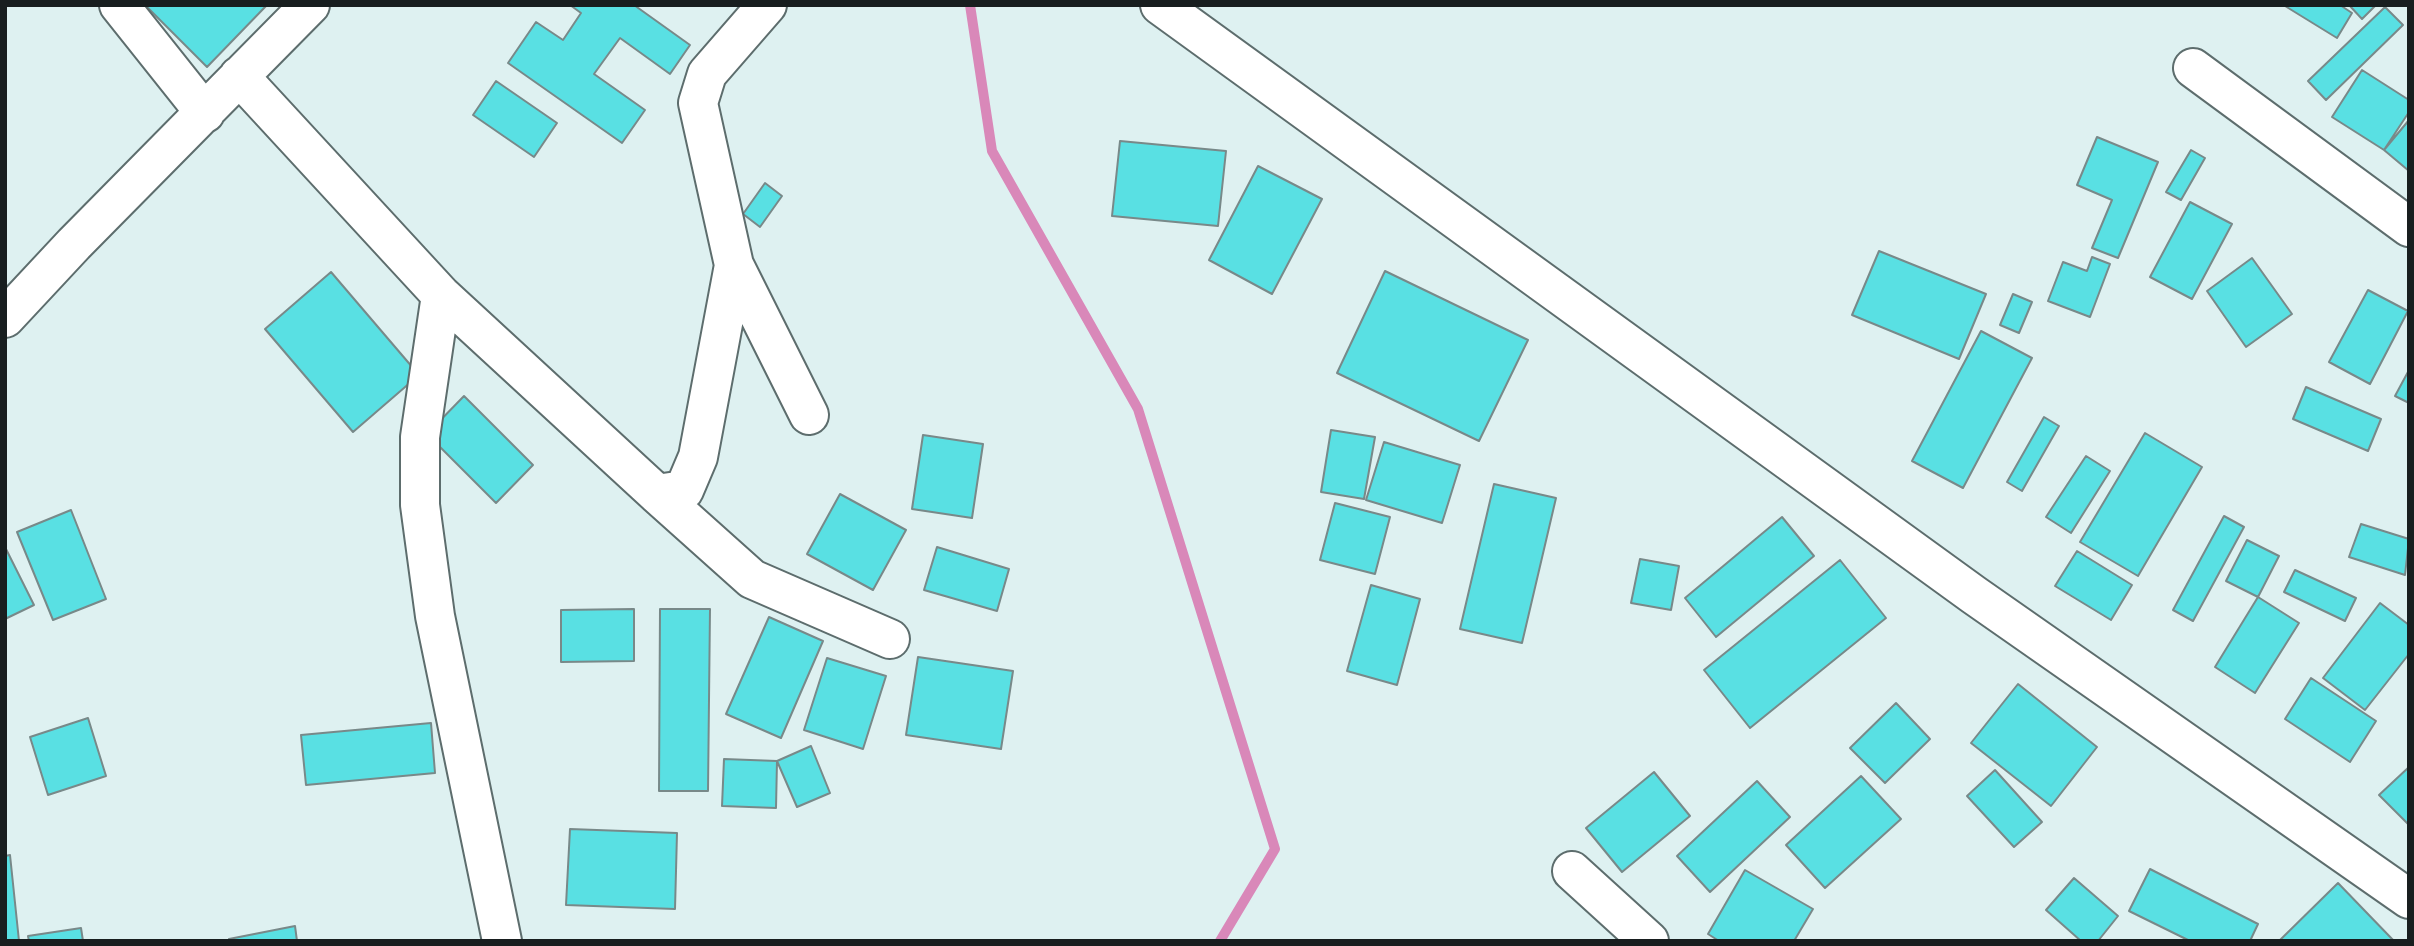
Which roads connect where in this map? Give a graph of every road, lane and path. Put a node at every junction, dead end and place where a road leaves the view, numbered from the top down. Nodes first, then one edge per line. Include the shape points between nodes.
1 (119, 5) edge
2 (310, 5) edge
3 (767, 5) edge
4 (1160, 5) edge
5 (2193, 68) dead end
6 (239, 76) junction
7 (205, 113) junction
8 (2409, 227) edge
9 (734, 265) junction
10 (440, 295) junction
11 (5, 318) edge
12 (809, 415) dead end
13 (657, 494) junction
14 (890, 639) dead end
15 (1572, 871) dead end
16 (2409, 899) edge
17 (502, 941) edge
18 (1649, 941) edge

1 - 7 street
2 - 6 street
3 - 9 street via 707,74 698,103
4 - 16 street via 1975,595
5 - 8 street
6 - 7 street
6 - 10 street
7 - 11 street
9 - 12 street
9 - 13 street via 698,457 684,490
10 - 13 street
10 - 17 street via 419,437 420,505 435,616
13 - 14 street via 752,579
15 - 18 street

